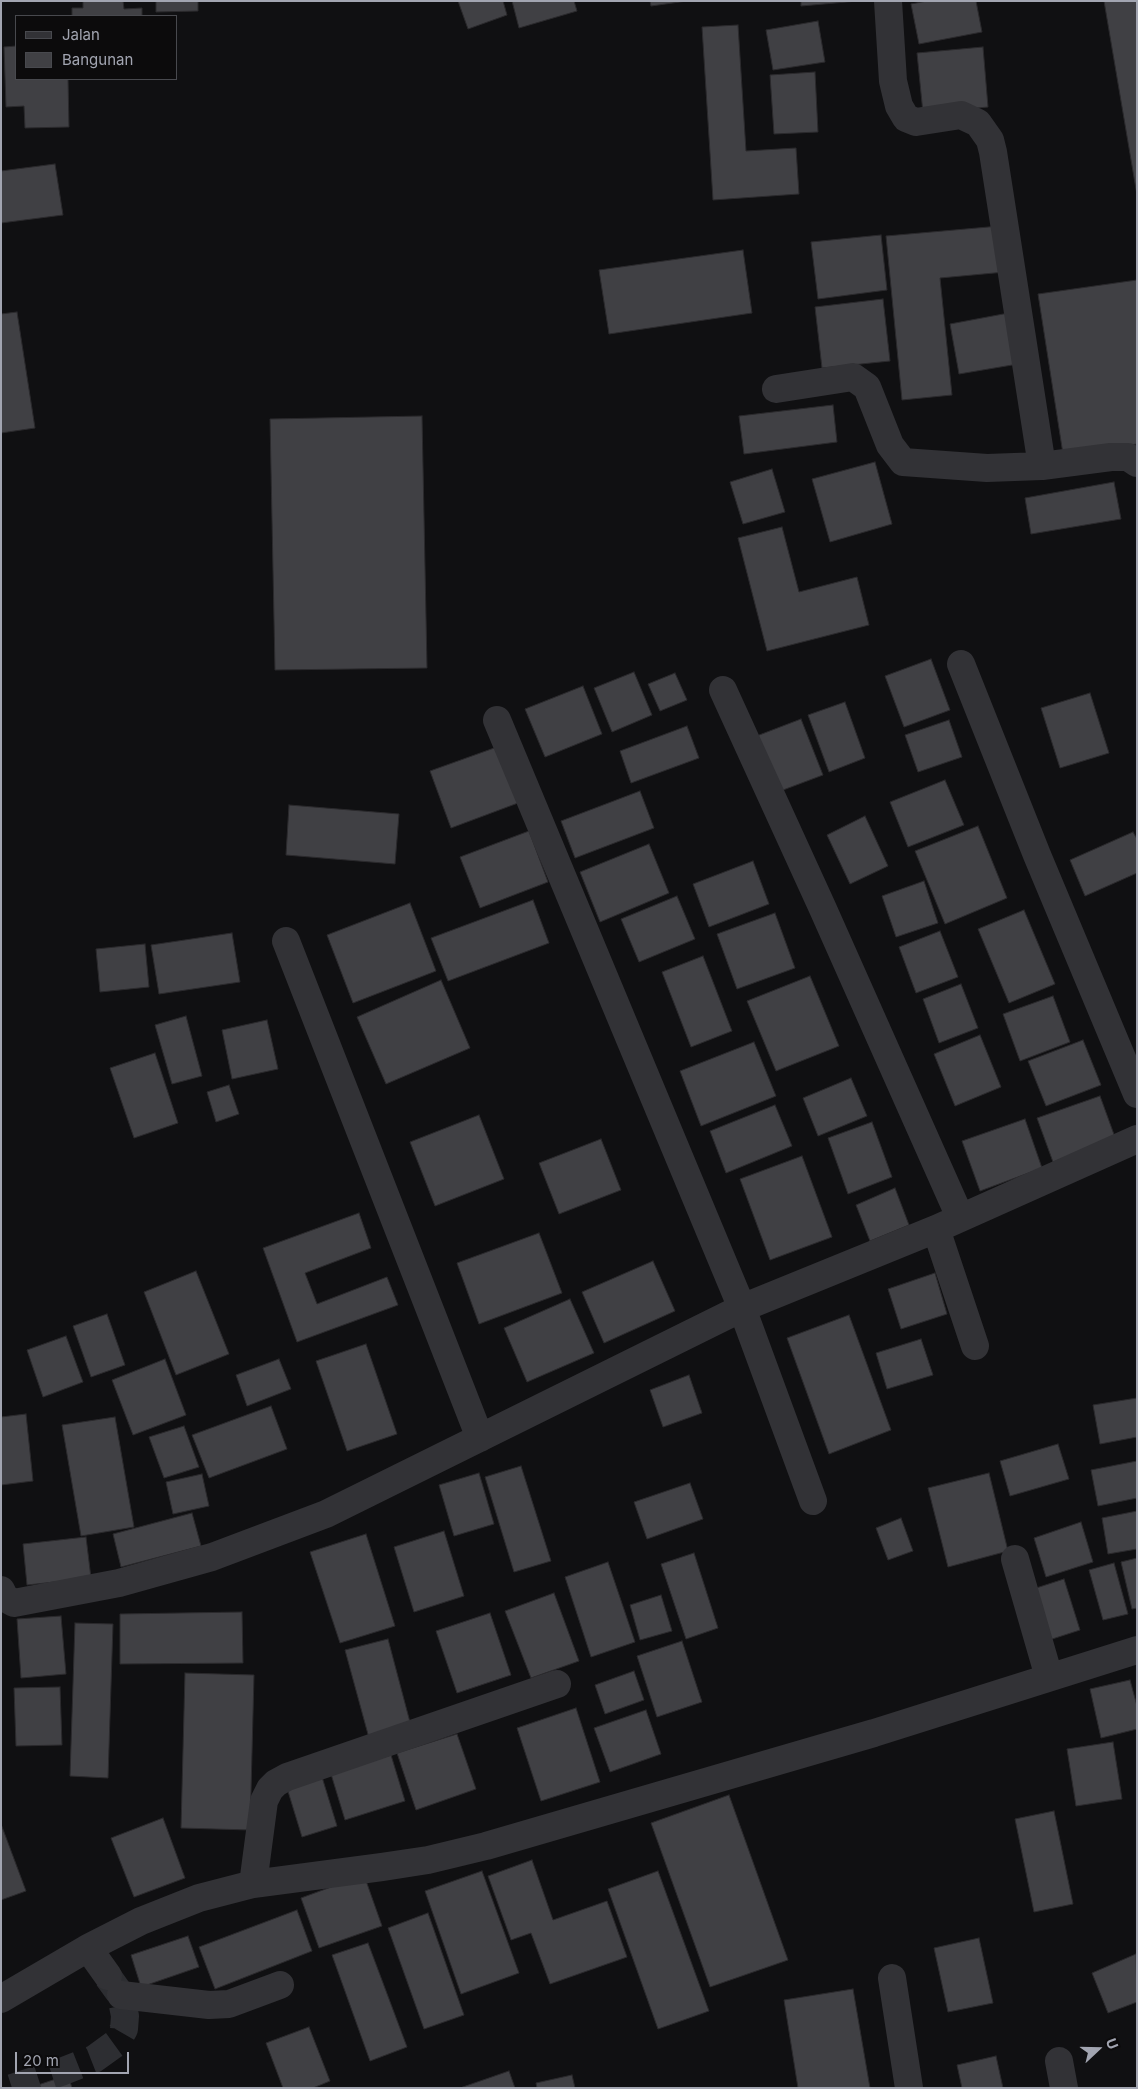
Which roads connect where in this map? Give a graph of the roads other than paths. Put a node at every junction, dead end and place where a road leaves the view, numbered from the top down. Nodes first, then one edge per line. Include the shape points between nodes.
1 (888, 1) edge
2 (776, 388) dead end
3 (1137, 462) edge
4 (1042, 466) junction
5 (961, 664) dead end
6 (723, 690) dead end
7 (497, 720) dead end
8 (286, 941) dead end
9 (1137, 1094) edge
10 (1137, 1139) edge
11 (960, 1217) junction
12 (936, 1229) junction
13 (742, 1308) junction
14 (975, 1346) dead end
15 (480, 1438) junction
16 (814, 1501) dead end
17 (1015, 1559) dead end
18 (1, 1590) edge
19 (1137, 1650) edge
20 (1049, 1678) junction
21 (557, 1684) dead end
22 (252, 1884) junction
23 (88, 1948) junction
24 (892, 1978) dead end
25 (280, 1986) dead end
26 (1, 1999) edge
27 (1058, 2060) dead end
28 (909, 2088) edge
29 (1064, 2088) edge

1 - 4 street via 893,81 898,106 906,118 916,122 961,115 978,123 994,152
2 - 4 street via 853,377 867,387 890,445 903,462 986,468
3 - 4 street via 1123,457
5 - 9 street
6 - 11 street
7 - 13 street
8 - 15 street
10 - 11 street
11 - 12 street
12 - 13 street
12 - 14 street
13 - 15 street
13 - 16 street
15 - 18 street via 326,1514 212,1558 119,1583 14,1603
17 - 20 street
19 - 20 street
20 - 22 street via 874,1733 486,1846 410,1863
21 - 22 street via 276,1783 264,1801
22 - 23 street via 199,1898 141,1921
23 - 25 street via 114,1986 209,2005 229,2004
23 - 26 street
24 - 28 street
27 - 29 street

